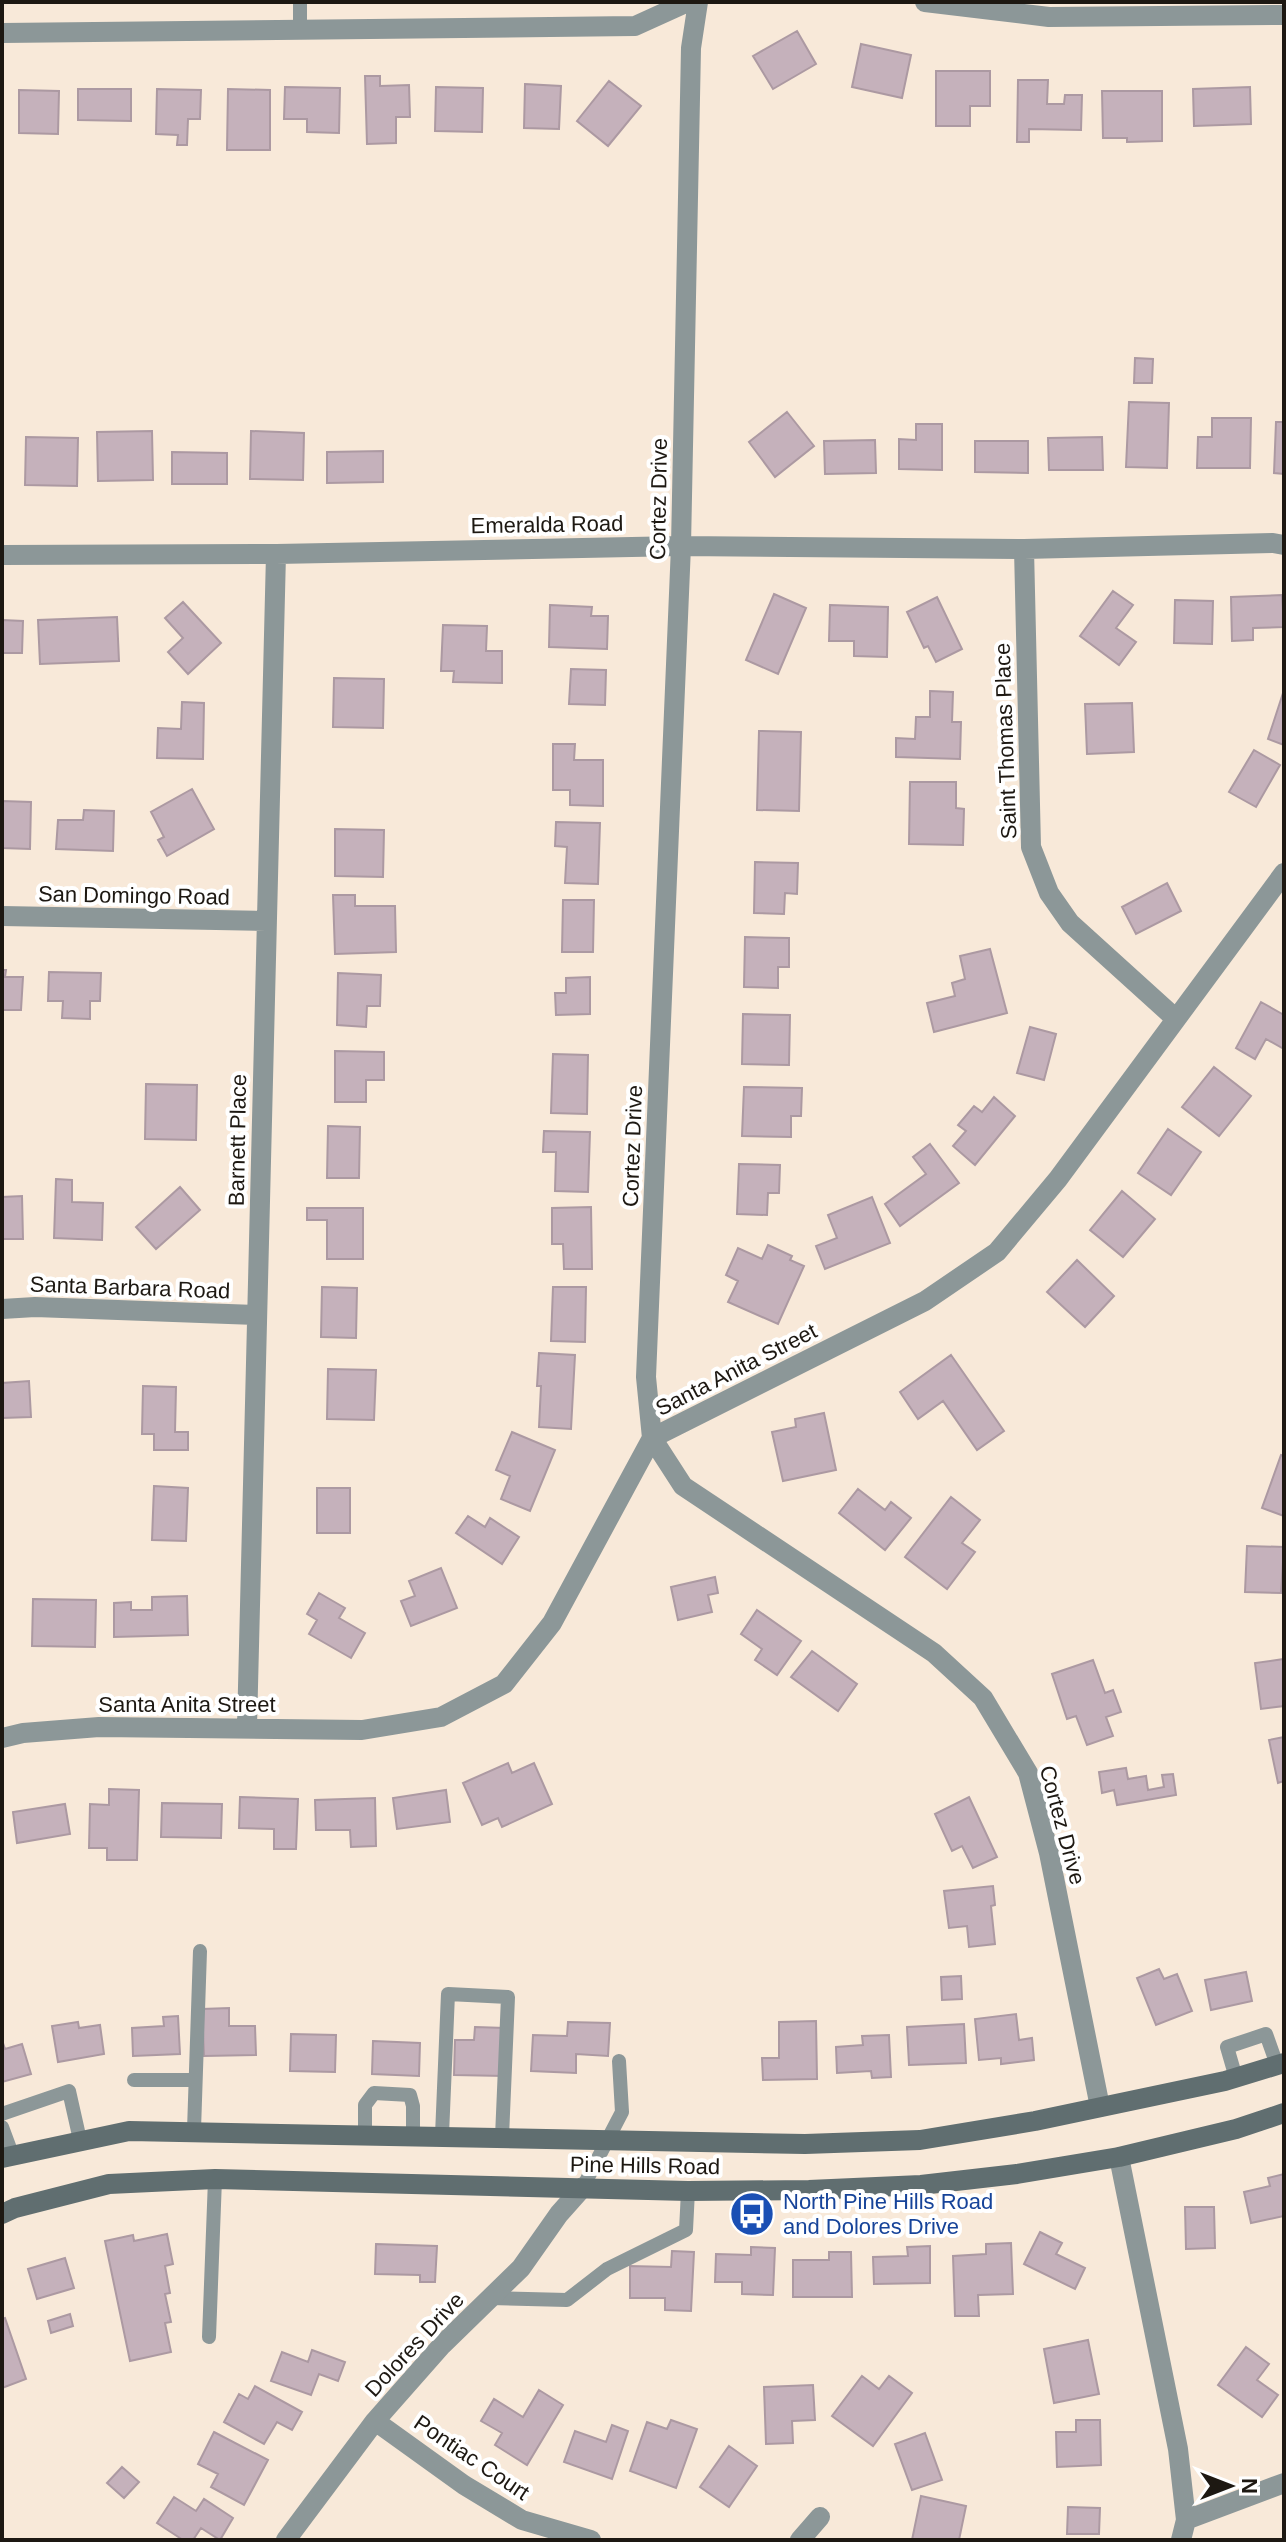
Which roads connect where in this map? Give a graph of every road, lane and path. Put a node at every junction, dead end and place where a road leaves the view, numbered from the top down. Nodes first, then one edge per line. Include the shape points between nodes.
1 (300, 2) edge
2 (688, 2) edge
3 (698, 2) edge
4 (925, 2) edge
5 (1049, 9) edge
6 (1284, 15) edge
7 (300, 30) junction
8 (2, 33) edge
9 (1284, 545) edge
10 (681, 546) junction
11 (1024, 549) junction
12 (276, 554) junction
13 (2, 555) edge
14 (1284, 873) edge
15 (2, 916) edge
16 (266, 921) junction
17 (1176, 1019) junction
18 (2, 1309) edge
19 (257, 1315) junction
20 (652, 1438) junction
21 (247, 1727) junction
22 (2, 1738) edge
23 (200, 1951) dead end
24 (619, 2061) dead end
25 (1281, 2064) edge
26 (1236, 2078) junction
27 (134, 2080) dead end
28 (195, 2080) junction
29 (1100, 2107) junction
30 (1284, 2113) edge
31 (2, 2114) edge
32 (2, 2127) edge
33 (194, 2130) junction
34 (365, 2134) junction
35 (413, 2135) junction
36 (442, 2135) junction
37 (502, 2137) junction
38 (608, 2139) junction
39 (80, 2140) junction
40 (7, 2156) edge
41 (1119, 2157) junction
42 (215, 2179) junction
43 (583, 2187) junction
44 (688, 2191) junction
45 (2, 2214) edge
46 (490, 2298) junction
47 (209, 2337) dead end
48 (375, 2421) junction
49 (1284, 2483) edge
50 (820, 2517) dead end
51 (1183, 2530) edge
52 (286, 2540) edge
53 (591, 2540) edge
54 (800, 2540) edge

1 - 7 lane
2 - 7 street via 635,26
3 - 10 street, Cortez Drive via 691,48
4 - 5 street
5 - 6 street
7 - 8 street
9 - 11 street, Emeralda Road
10 - 11 street, Emeralda Road
10 - 12 street, Emeralda Road
10 - 20 street, Cortez Drive via 646,1377
11 - 17 street, Saint Thomas Place via 1031,847 1049,893 1070,923
12 - 13 street, Emeralda Road
12 - 16 street, Barnett Place
14 - 17 street, Santa Anita Street
15 - 16 street, San Domingo Road
16 - 19 street, Barnett Place
17 - 20 street, Santa Anita Street via 997,1252 925,1301
18 - 19 street, Santa Barbara Road
19 - 21 street, Barnett Place
20 - 21 street, Santa Anita Street via 552,1623 504,1684 441,1717 362,1730
20 - 29 street, Cortez Drive via 683,1486 934,1653 983,1698 1028,1773
21 - 22 street, Santa Anita Street via 99,1727
23 - 28 lane
24 - 38 lane via 622,2112
25 - 26 main road, Pine Hills Road
25 - 26 lane via 1266,2034 1227,2047
26 - 29 main road, Pine Hills Road
27 - 28 lane
28 - 33 lane
29 - 38 main road, Pine Hills Road via 920,2140 805,2144
30 - 41 main road, Pine Hills Road
31 - 39 lane via 69,2091
32 - 40 lane
33 - 34 main road, Pine Hills Road
33 - 39 main road, Pine Hills Road via 129,2131
34 - 35 main road, Pine Hills Road
34 - 35 lane via 365,2105 374,2093 410,2095
35 - 36 main road, Pine Hills Road
36 - 37 main road, Pine Hills Road
36 - 37 lane via 448,1994 508,1997
37 - 38 main road, Pine Hills Road
38 - 43 lane
39 - 40 main road, Pine Hills Road
41 - 44 main road, Pine Hills Road via 921,2185
41 - 51 street via 1178,2449
42 - 43 main road, Pine Hills Road
42 - 45 main road, Pine Hills Road via 109,2184
42 - 47 lane
43 - 44 main road, Pine Hills Road
43 - 46 street, Dolores Drive via 521,2268
44 - 46 lane via 686,2230 607,2269 567,2300
46 - 48 street, Dolores Drive
48 - 52 street, Dolores Drive
48 - 53 street, Pontiac Court via 522,2520
49 - 51 street
50 - 54 street

